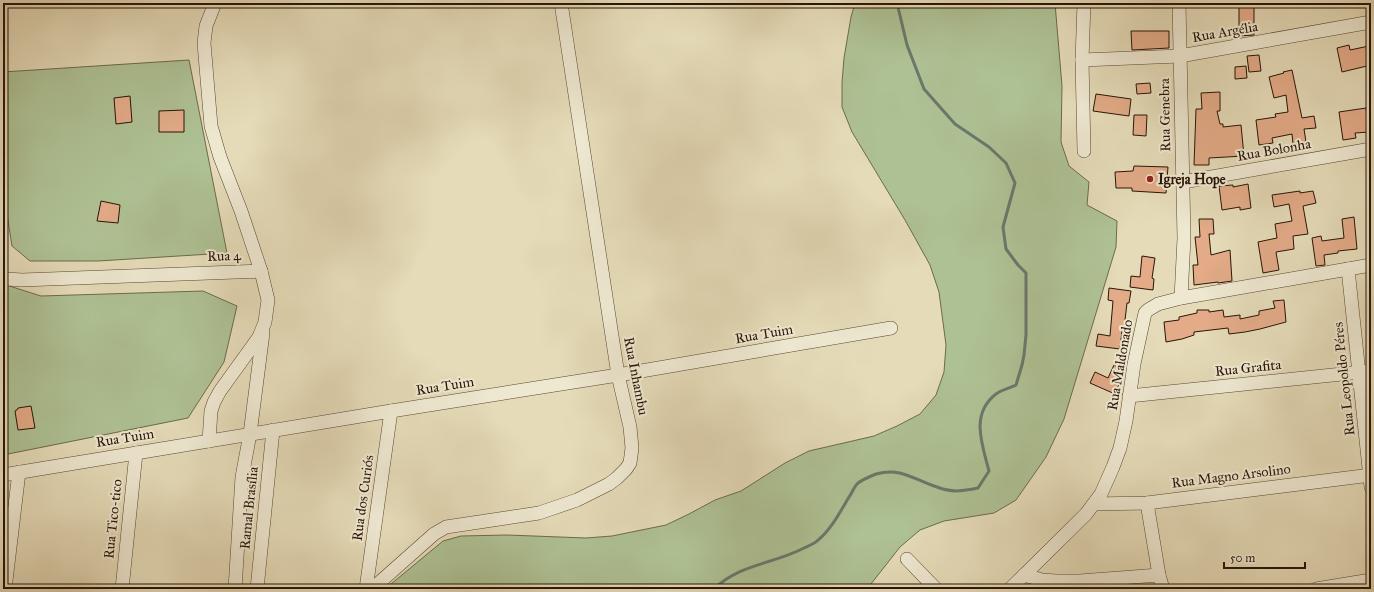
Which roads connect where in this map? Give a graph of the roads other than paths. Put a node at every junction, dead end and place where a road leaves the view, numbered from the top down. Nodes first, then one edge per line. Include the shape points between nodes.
1 (215, 3) edge
2 (561, 3) edge
3 (1084, 3) edge
4 (1179, 3) edge
5 (1371, 22) edge
6 (1180, 56) junction
7 (1082, 60) junction
8 (1371, 149) edge
9 (1084, 152) dead end
10 (1182, 182) junction
11 (1371, 265) edge
12 (1348, 269) junction
13 (261, 271) junction
14 (3, 277) edge
15 (1181, 298) junction
16 (891, 328) dead end
17 (263, 329) junction
18 (1365, 371) edge
19 (618, 375) junction
20 (1129, 396) junction
21 (391, 410) junction
22 (273, 430) junction
23 (250, 434) junction
24 (209, 441) junction
25 (136, 453) junction
26 (19, 472) junction
27 (3, 475) edge
28 (1370, 479) edge
29 (1147, 503) junction
30 (1094, 504) junction
31 (907, 559) dead end
32 (1024, 575) junction
33 (1159, 575) junction
34 (1371, 580) edge
35 (5, 589) edge
36 (122, 589) edge
37 (235, 589) edge
38 (257, 589) edge
39 (366, 589) edge
40 (372, 589) edge
41 (936, 589) edge
42 (1010, 589) edge
43 (1164, 589) edge
44 (1316, 589) edge

1 - 13 street via 206,26 204,44 211,126
2 - 19 street, Rua Inhambu
3 - 7 street
4 - 6 street, Rua Genebra
5 - 6 street, Rua Argélia
6 - 7 street, Rua Argélia
6 - 10 street, Rua Genebra
7 - 9 street
8 - 10 street, Rua Bolonha
10 - 15 street, Rua Genebra via 1184,238
11 - 12 street, Rua Maldonado
12 - 15 street, Rua Maldonado
12 - 18 street, Rua Leopoldo Péres
13 - 14 street, Rua 4 via 22,280
13 - 17 street via 268,300
15 - 20 street, Rua Maldonado via 1158,304 1146,313
16 - 19 street, Rua Tuim
17 - 23 street, Ramal Brasília
17 - 24 street via 214,402
18 - 20 street, Rua Grafita
18 - 28 street, Rua Leopoldo Péres
19 - 21 street, Rua Tuim
19 - 40 street, Rua Inhambu via 632,448 630,463 617,478 577,500 539,513 446,528 434,534
20 - 30 street, Rua Maldonado via 1120,448 1113,468
21 - 22 street, Rua Tuim
21 - 39 street, Rua dos Curiós
22 - 23 street, Rua Tuim
22 - 38 street, Ramal Brasília
23 - 24 street, Rua Tuim
23 - 37 street, Ramal Brasília via 242,477
24 - 25 street, Rua Tuim
25 - 26 street, Rua Tuim
25 - 36 street, Rua Tico-tico
26 - 27 street, Rua Tuim
26 - 35 street
28 - 29 street, Rua Magno Arsolino
29 - 30 street, Rua Magno Arsolino
29 - 33 street
30 - 32 street, Rua Maldonado
31 - 41 street
32 - 33 street via 1042,580 1080,581
32 - 42 street, Rua Maldonado
33 - 43 street
34 - 44 street

